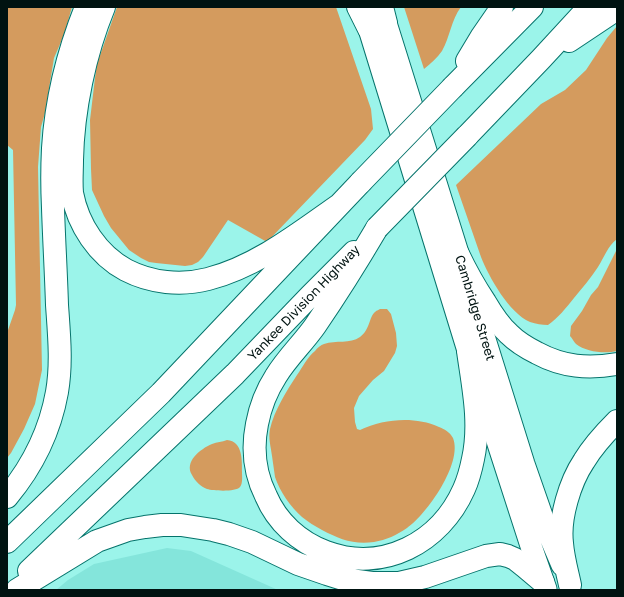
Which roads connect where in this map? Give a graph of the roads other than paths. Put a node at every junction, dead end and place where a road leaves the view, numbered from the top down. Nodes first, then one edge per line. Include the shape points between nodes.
1 (86, 7) edge
2 (104, 7) edge
3 (358, 7) edge
4 (502, 7) edge
5 (532, 7) edge
6 (589, 7) edge
7 (617, 9) edge
8 (379, 20) edge
9 (541, 59) junction
10 (453, 87) junction
11 (339, 205) junction
12 (377, 228) junction
13 (458, 254) junction
14 (468, 351) junction
15 (617, 364) edge
16 (617, 420) edge
17 (7, 498) edge
18 (7, 542) edge
19 (545, 586) edge
20 (571, 588) edge
21 (9, 590) edge
22 (17, 590) edge

1 - 17 highway via 64,72 53,148 59,341 56,394 44,438 20,482
2 - 11 highway via 89,52 80,93 74,129 72,184 75,205 83,224 96,244 114,262 147,279 157,281 186,283 208,279 257,260
3 - 8 highway
4 - 10 highway
5 - 10 highway
6 - 9 highway, Yankee Division Highway
7 - 9 highway
8 - 13 highway, Cambridge Street
8 - 14 highway, Cambridge Street
9 - 12 highway, Yankee Division Highway, bridge
10 - 11 highway, bridge
11 - 18 highway via 161,393
12 - 14 highway via 349,276 314,327 276,375 260,412 255,439 258,476 268,502 286,527 310,546 333,555 361,559 401,552 424,540 440,526 465,488 473,458 477,415
12 - 21 highway, Yankee Division Highway via 235,374
13 - 15 highway via 495,319 526,348 564,364 600,367
13 - 20 highway, Cambridge Street via 524,464
14 - 19 highway, Cambridge Street
16 - 20 highway via 583,461 565,504 561,542
19 - 22 highway via 515,559 500,554 486,556 425,577 399,582 372,583 343,579 298,564 235,536 213,530 162,525 128,530 97,541

